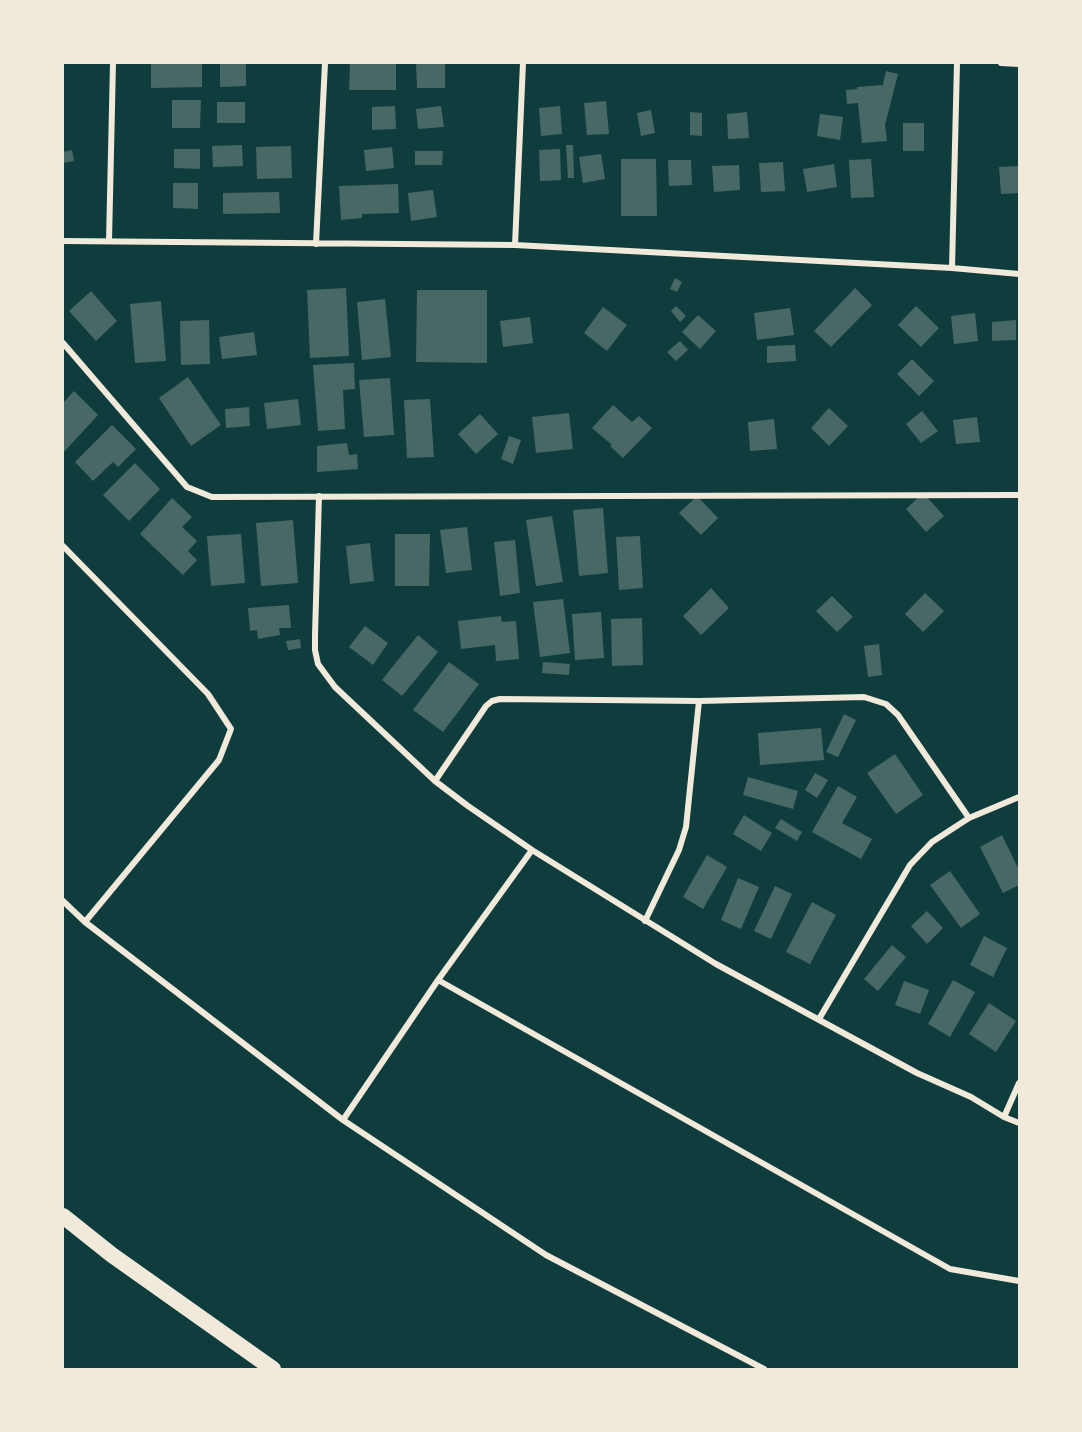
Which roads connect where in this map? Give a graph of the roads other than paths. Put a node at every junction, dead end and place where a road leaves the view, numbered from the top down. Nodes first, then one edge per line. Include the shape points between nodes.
1 (113, 63) edge
2 (325, 63) edge
3 (523, 63) edge
4 (957, 63) edge
5 (1001, 63) edge
6 (1019, 64) edge
7 (63, 241) edge
8 (109, 241) junction
9 (316, 244) junction
10 (515, 245) junction
11 (952, 268) junction
12 (1019, 274) edge
13 (63, 343) edge
14 (1019, 495) edge
15 (319, 496) junction
16 (63, 546) edge
17 (699, 701) junction
18 (435, 781) junction
19 (1019, 797) edge
20 (969, 818) junction
21 (532, 850) junction
22 (63, 902) edge
23 (645, 921) junction
24 (85, 922) junction
25 (438, 980) junction
26 (819, 1019) junction
27 (1019, 1083) edge
28 (1004, 1117) junction
29 (343, 1120) junction
30 (1019, 1123) edge
31 (63, 1216) edge
32 (1019, 1281) edge
33 (273, 1369) edge
34 (764, 1369) edge

1 - 8 street
2 - 9 street
3 - 10 street
4 - 11 street
5 - 6 street
7 - 8 street
8 - 9 street
9 - 10 street
10 - 11 street
11 - 12 street
13 - 15 street via 187,486 212,497
14 - 15 street
15 - 18 street via 315,635 318,664 335,687
16 - 24 street via 208,694 231,729 219,759
17 - 18 street via 492,701
17 - 20 street via 864,697 886,704 898,715
17 - 23 street via 686,827 680,850
18 - 21 street
19 - 20 street
20 - 26 street via 932,842 910,865
21 - 23 street
21 - 25 street
22 - 24 street
23 - 26 street
24 - 29 street
25 - 29 street
25 - 32 street via 950,1269
26 - 28 street
27 - 28 street
28 - 30 street
29 - 34 street via 546,1255
31 - 33 highway

